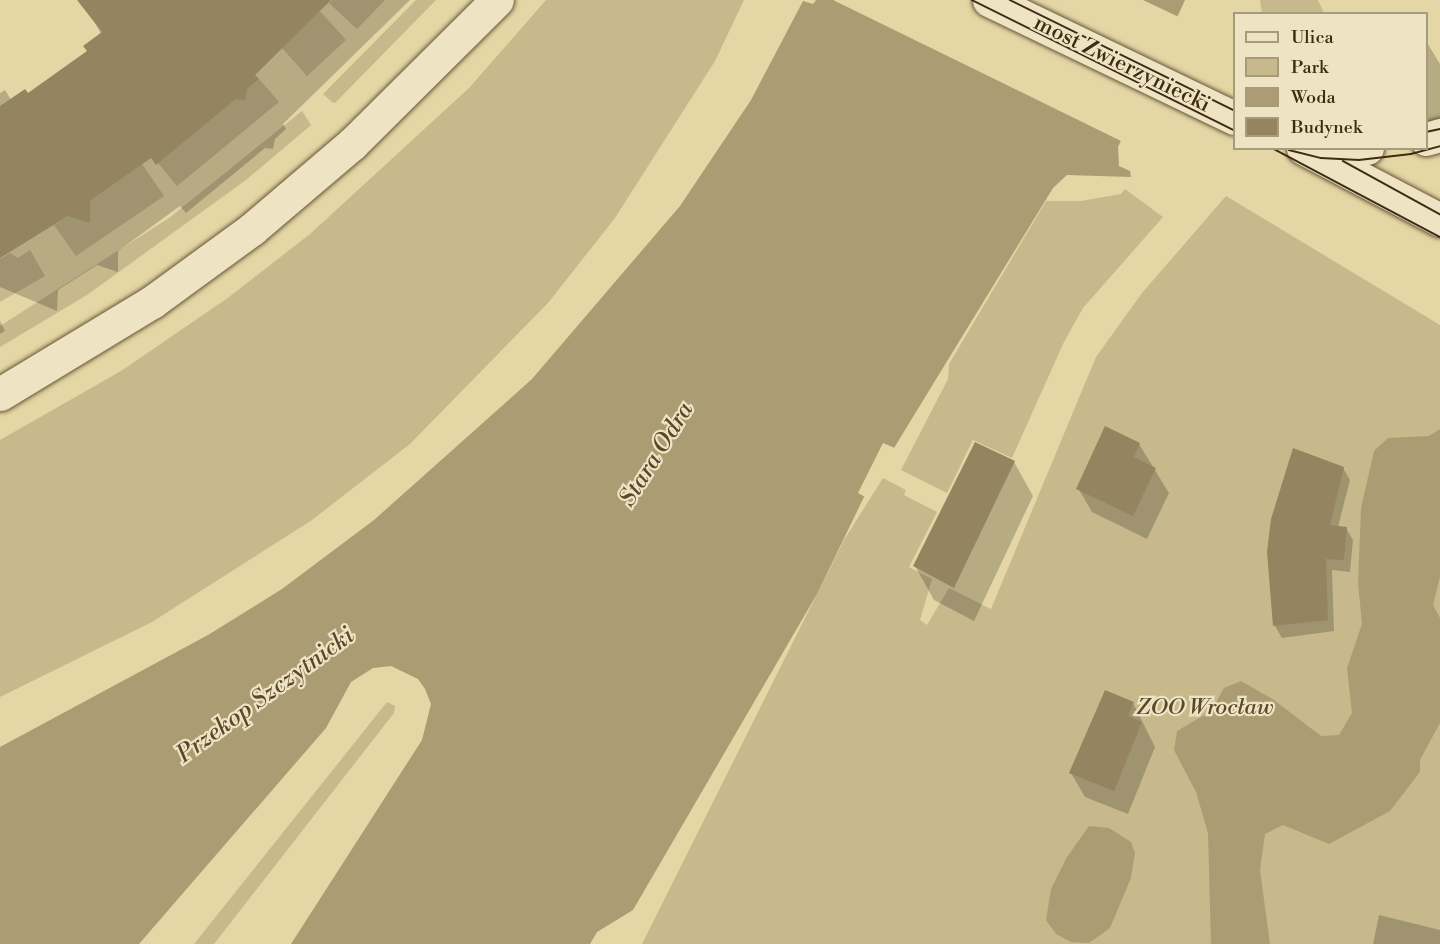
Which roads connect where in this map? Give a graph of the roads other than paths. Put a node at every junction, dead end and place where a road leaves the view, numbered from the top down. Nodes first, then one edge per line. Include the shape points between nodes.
1 (989, 0) edge
2 (489, 4) edge
3 (1228, 116) edge
4 (1306, 150) edge
5 (1440, 220) edge
6 (0, 394) edge

1 - 3 street, most Zwierzyniecki
2 - 6 street via 352,144 252,228 152,302
4 - 5 street

